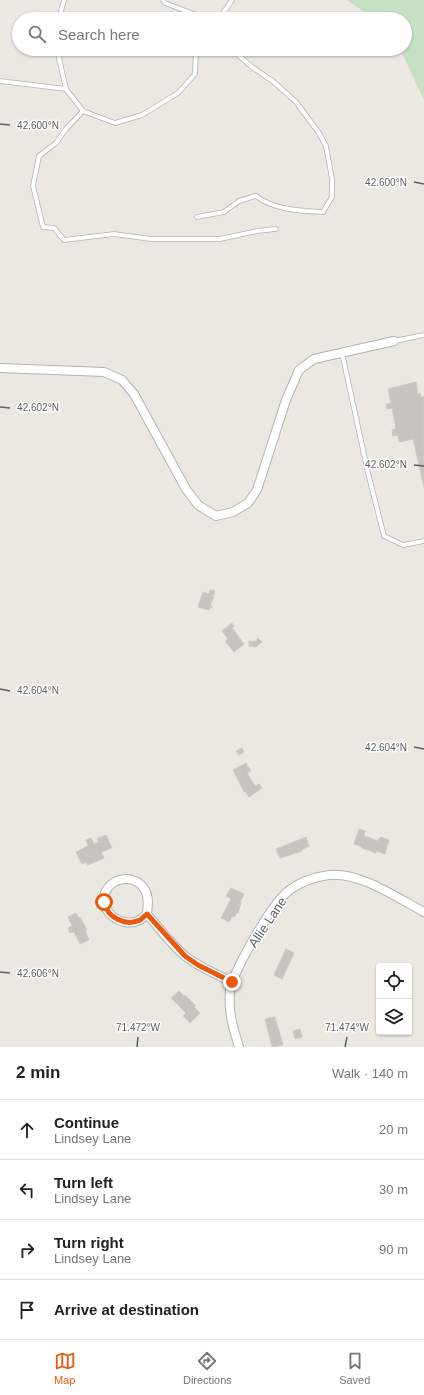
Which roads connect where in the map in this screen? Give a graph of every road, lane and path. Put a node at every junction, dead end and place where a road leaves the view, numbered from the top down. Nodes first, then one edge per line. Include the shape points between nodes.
1 (64, 0) edge
2 (163, 0) edge
3 (232, 0) edge
4 (61, 12) edge
5 (186, 12) edge
6 (223, 12) edge
7 (59, 56) edge
8 (196, 56) edge
9 (239, 56) edge
10 (0, 81) edge
11 (66, 89) junction
12 (83, 111) junction
13 (197, 217) dead end
14 (276, 229) dead end
15 (424, 335) edge
16 (394, 341) joint
17 (342, 353) junction
18 (0, 368) edge
19 (424, 541) edge
20 (424, 912) edge
21 (147, 914) junction
22 (232, 982) junction
23 (239, 1047) edge

1 - 4 lane
2 - 5 lane
3 - 6 lane
7 - 11 lane
8 - 12 lane via 195,74 178,93 142,115 115,123
9 - 13 lane via 296,102 319,133 326,146 332,179 332,197 323,212 296,211 263,202 256,196 239,201 224,212
10 - 11 lane
11 - 12 lane
12 - 14 lane via 56,143 38,156 33,186 43,227 54,228 64,240 114,234 151,239 220,239
15 - 16 lane
16 - 17 street
17 - 18 street via 314,359 299,370 286,400 257,490 248,503 233,512 216,516 198,505 186,489 134,394 122,380 104,372
17 - 19 lane via 384,536 403,545
20 - 22 street, Allie Lane via 377,886 348,876 317,877 299,884 285,894 274,907 260,927
21 - 21 street via 149,903 146,890 140,883 131,879 120,879 111,884 105,893 105,908 118,920 132,922
21 - 22 street via 185,956
22 - 23 street, Allie Lane via 229,1006

